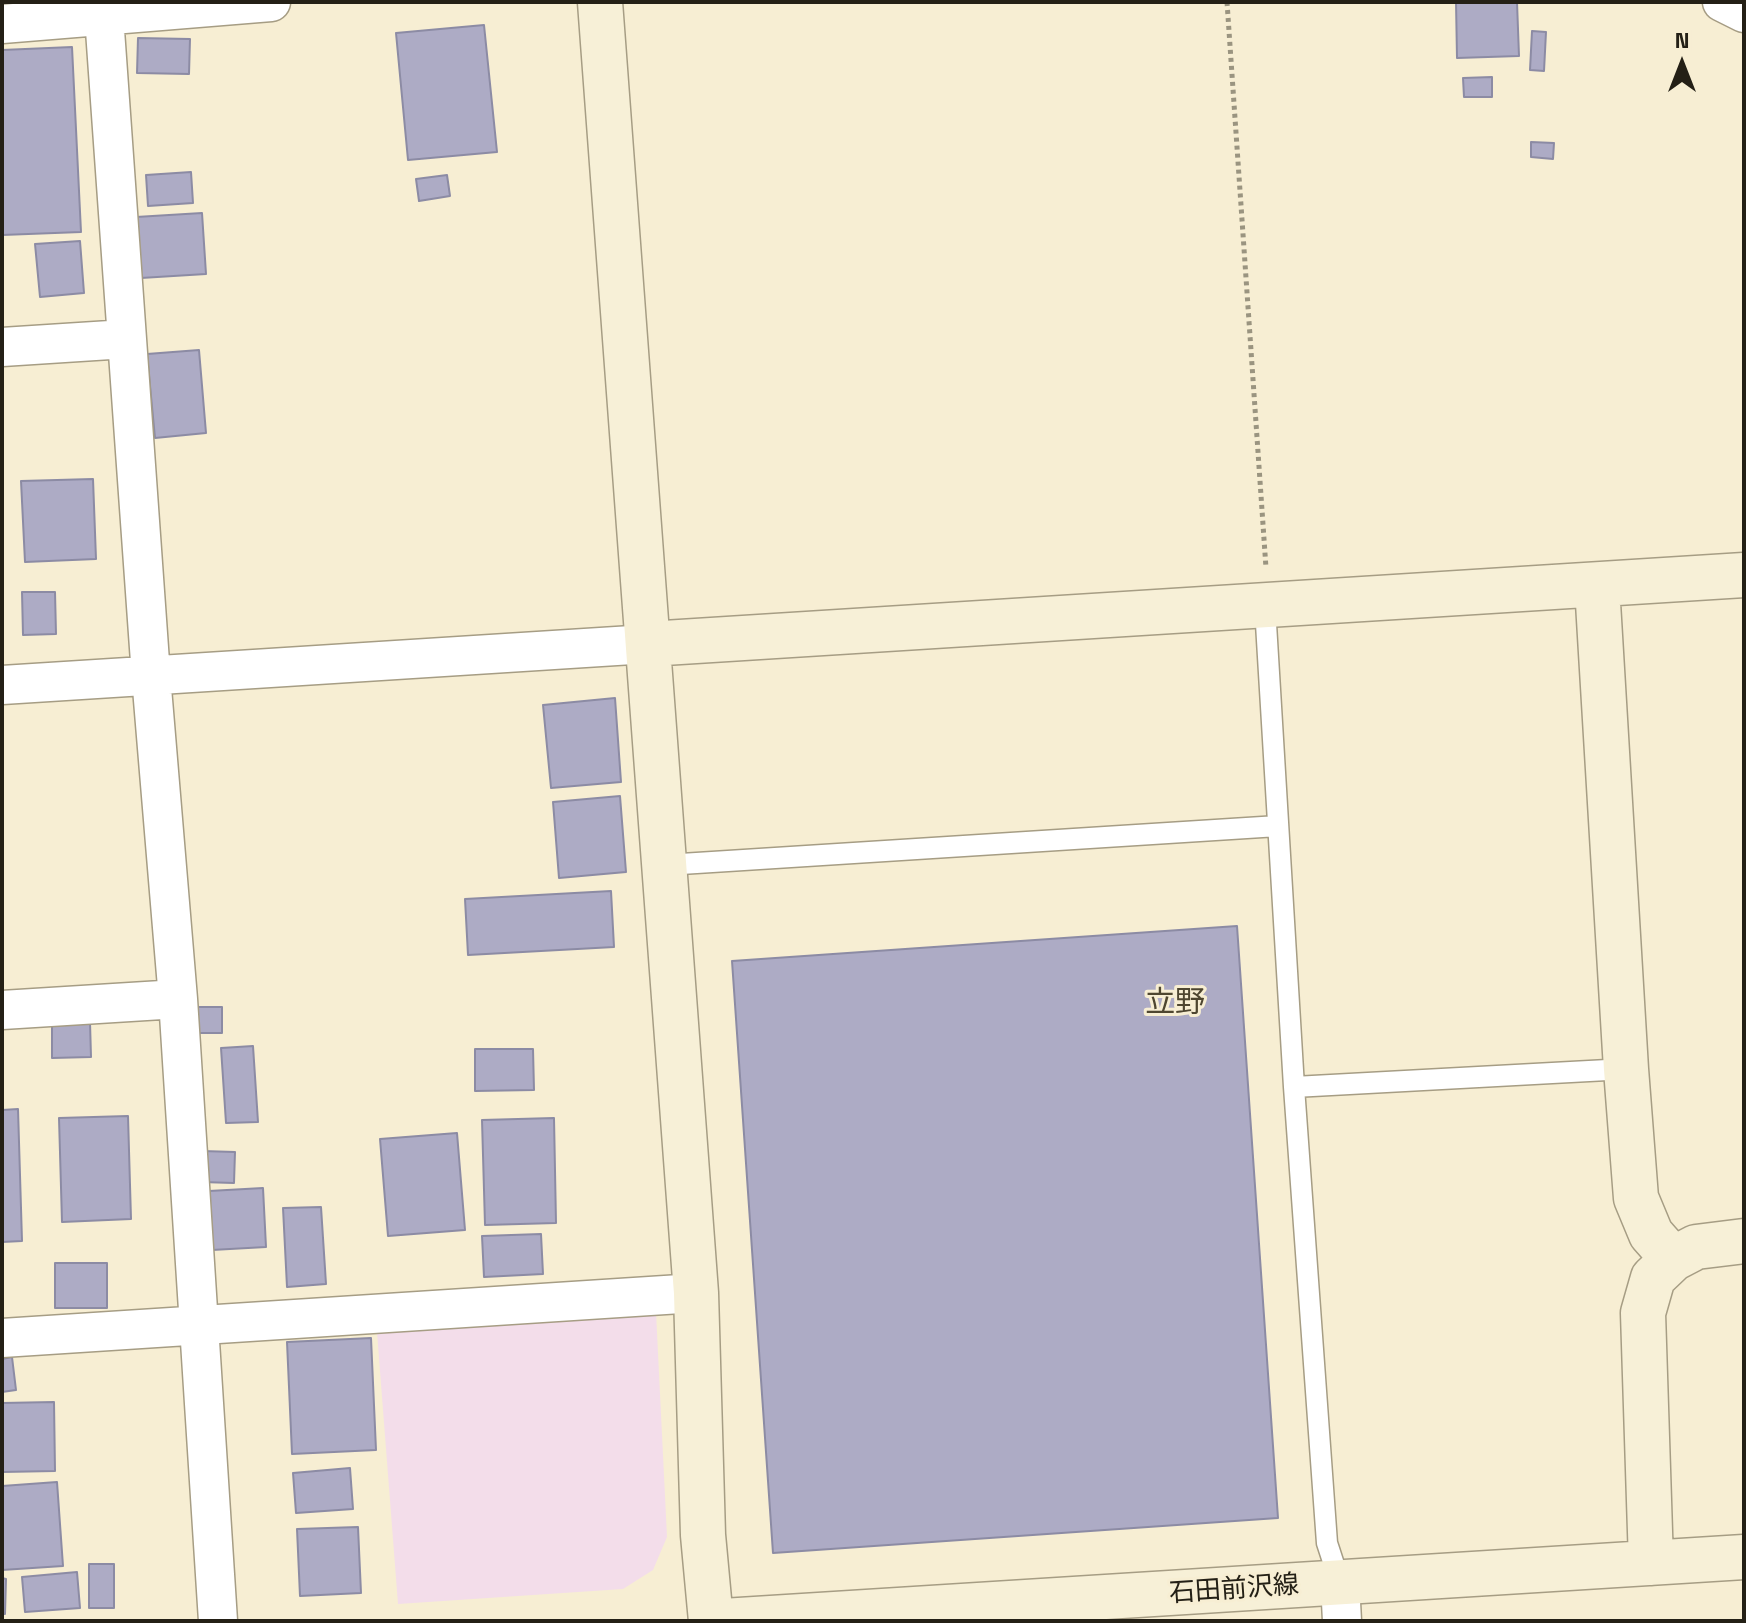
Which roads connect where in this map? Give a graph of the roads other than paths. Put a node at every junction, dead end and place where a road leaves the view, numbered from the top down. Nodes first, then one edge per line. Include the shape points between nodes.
1 (271, 2) edge
2 (600, 2) edge
3 (1722, 2) edge
4 (104, 8) edge
5 (42, 11) edge
6 (1744, 13) edge
7 (2, 24) edge
8 (126, 339) junction
9 (2, 347) edge
10 (1744, 575) edge
11 (1597, 586) junction
12 (1265, 607) junction
13 (648, 644) junction
14 (151, 676) junction
15 (2, 685) edge
16 (1278, 826) junction
17 (665, 865) junction
18 (178, 999) junction
19 (2, 1010) edge
20 (1626, 1069) junction
21 (1294, 1087) junction
22 (1744, 1241) edge
23 (1673, 1259) junction
24 (696, 1293) junction
25 (199, 1325) junction
26 (2, 1338) edge
27 (1744, 1557) edge
28 (1651, 1563) junction
29 (1341, 1602) edge
30 (218, 1621) edge
31 (711, 1621) edge
32 (723, 1621) edge

1 - 4 street
2 - 13 street
3 - 6 street
4 - 5 street
4 - 8 street
5 - 7 street
8 - 9 street
8 - 14 street
10 - 11 street
11 - 12 street
11 - 20 street
12 - 13 street
12 - 16 lane
13 - 14 street
13 - 17 street
14 - 15 street
14 - 18 street
16 - 17 lane
16 - 21 lane
17 - 24 street
18 - 19 street
18 - 25 street
20 - 21 lane
20 - 23 street via 1636,1198 1651,1234
21 - 29 lane via 1327,1543
22 - 23 street via 1696,1247
23 - 28 street via 1653,1278 1643,1313
24 - 25 street
24 - 31 street via 703,1535
25 - 26 street
25 - 30 street
27 - 28 street, 石田前沢線
28 - 29 street, 石田前沢線
29 - 32 street, 石田前沢線

